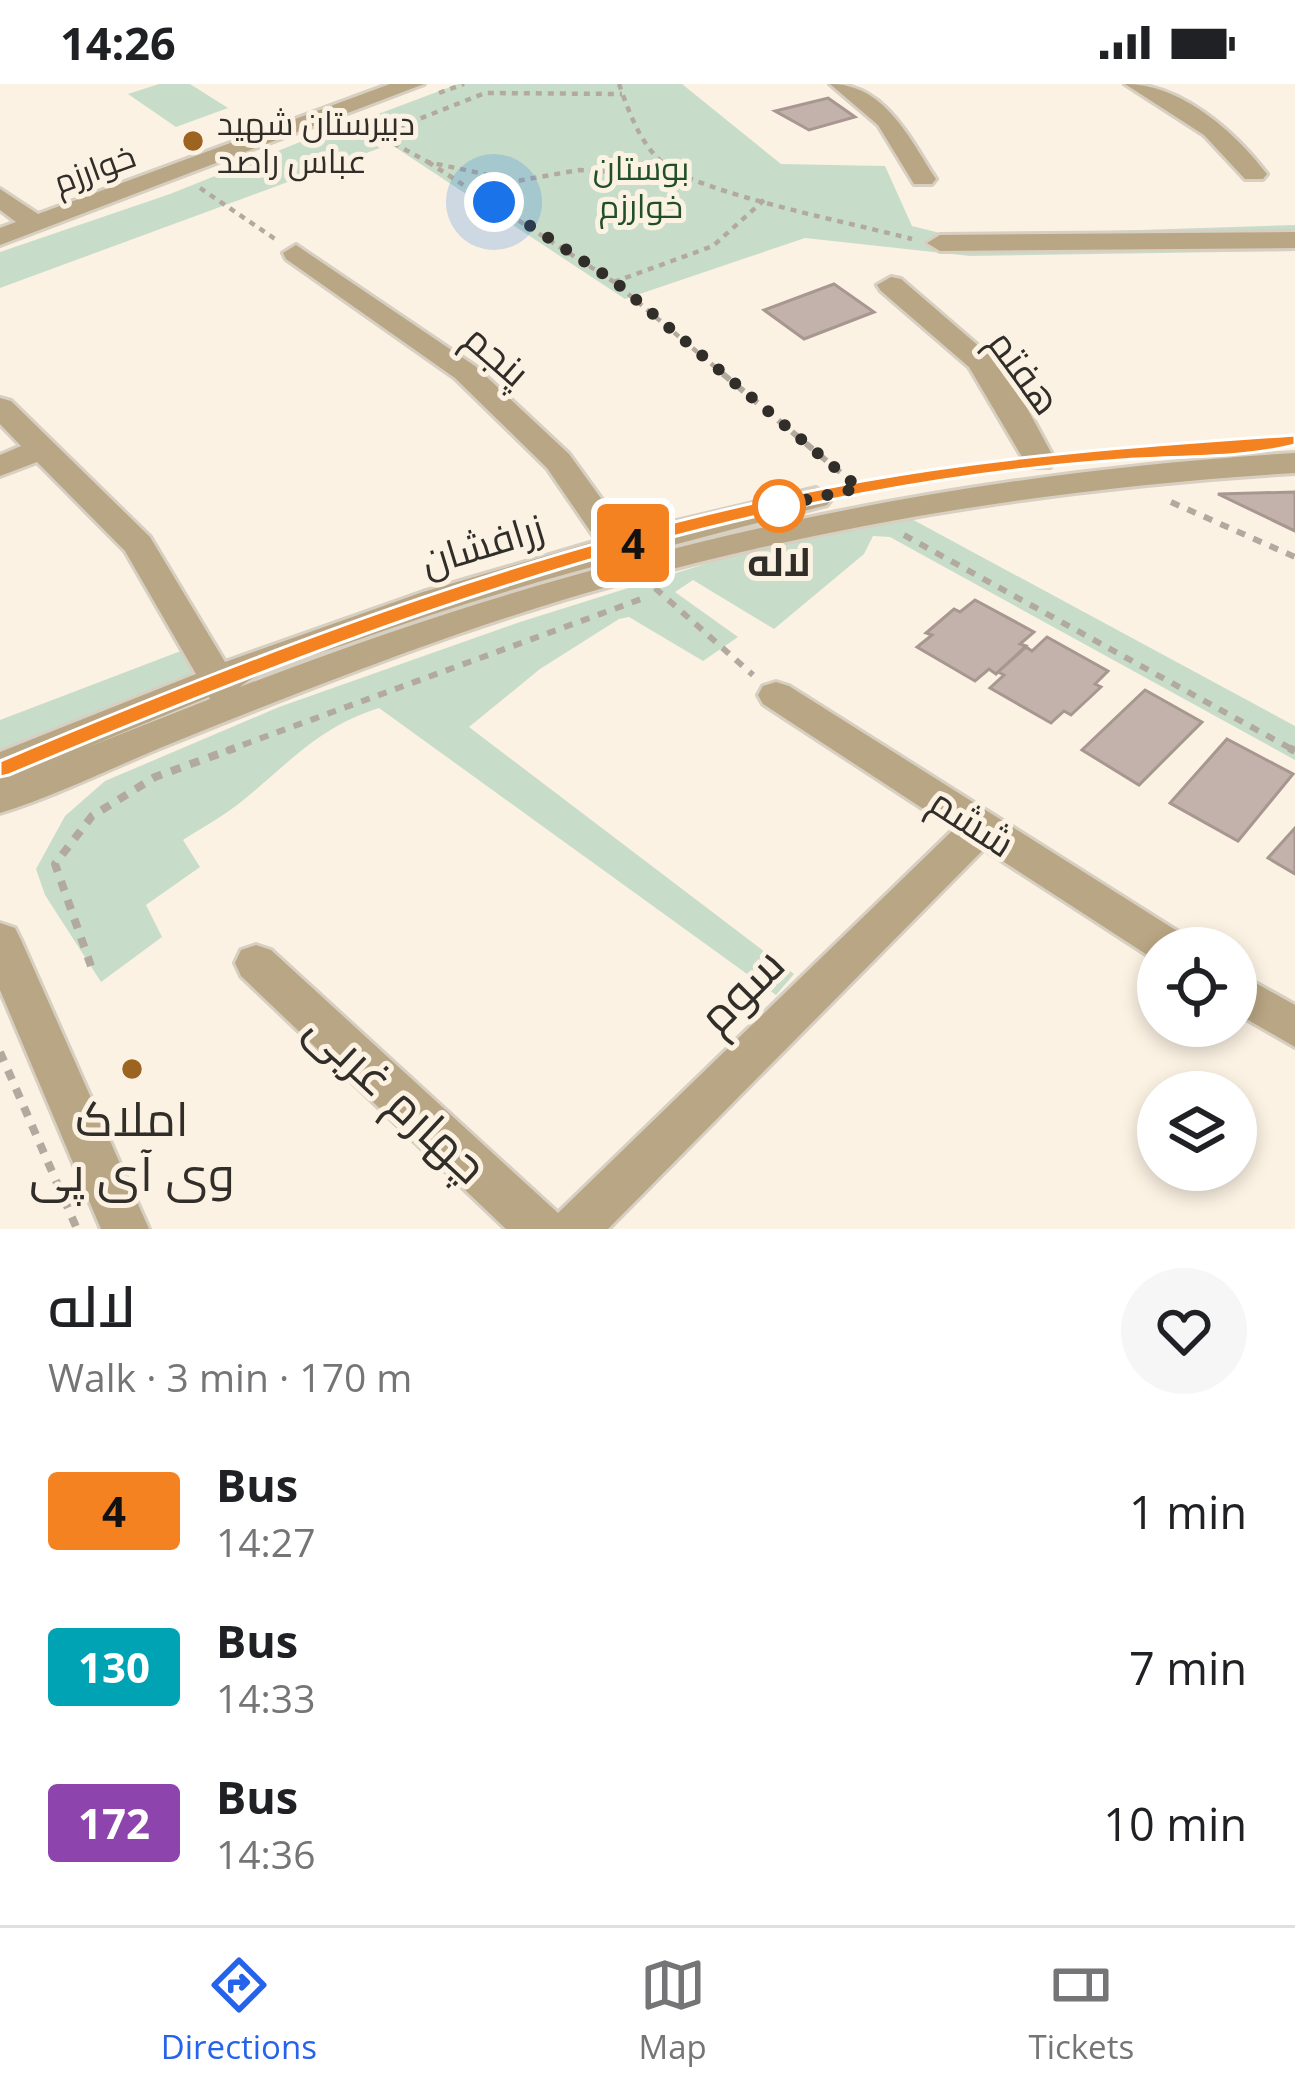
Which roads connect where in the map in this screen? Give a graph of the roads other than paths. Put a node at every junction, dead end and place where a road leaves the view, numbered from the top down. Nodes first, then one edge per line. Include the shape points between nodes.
1 (412, 84) edge
2 (842, 84) edge
3 (1137, 84) edge
4 (1254, 174) dead end
5 (923, 179) dead end
6 (0, 197) edge
7 (35, 224) junction
8 (0, 237) edge
9 (1295, 240) edge
10 (940, 243) road end
11 (296, 253) road end
12 (891, 284) dead end
13 (0, 407) edge
14 (1295, 441) edge
15 (41, 449) junction
16 (1039, 460) junction
17 (1295, 463) edge
18 (0, 466) edge
19 (877, 509) junction
20 (626, 558) junction
21 (224, 691) junction
22 (776, 695) road end
23 (0, 768) edge
24 (0, 798) edge
25 (981, 826) junction
26 (1137, 927) edge
27 (0, 940) edge
28 (256, 963) dead end
29 (1257, 1004) edge
30 (1295, 1028) edge
31 (125, 1229) edge
32 (540, 1229) edge
33 (575, 1229) edge

1 - 7 street, خوارزم
2 - 5 street via 887,121
3 - 4 street via 1213,130
6 - 7 street
7 - 8 street, خوارزم
9 - 10 street
11 - 20 street, پنجم via 465,372 558,461
12 - 16 street, هفتم via 979,361
13 - 15 street
14 - 16 street, زرافشان
15 - 18 street
15 - 21 street via 138,545
16 - 19 street, زرافشان
17 - 19 street, زرافشان via 1113,476
19 - 20 street, زرافشان
20 - 21 street, زرافشان via 452,623
21 - 23 street, زرافشان
21 - 24 street, زرافشان
22 - 25 street, ششم
25 - 26 street, ششم
25 - 33 street, سوم
27 - 31 street
28 - 32 street, چهارم غربی
29 - 30 street

